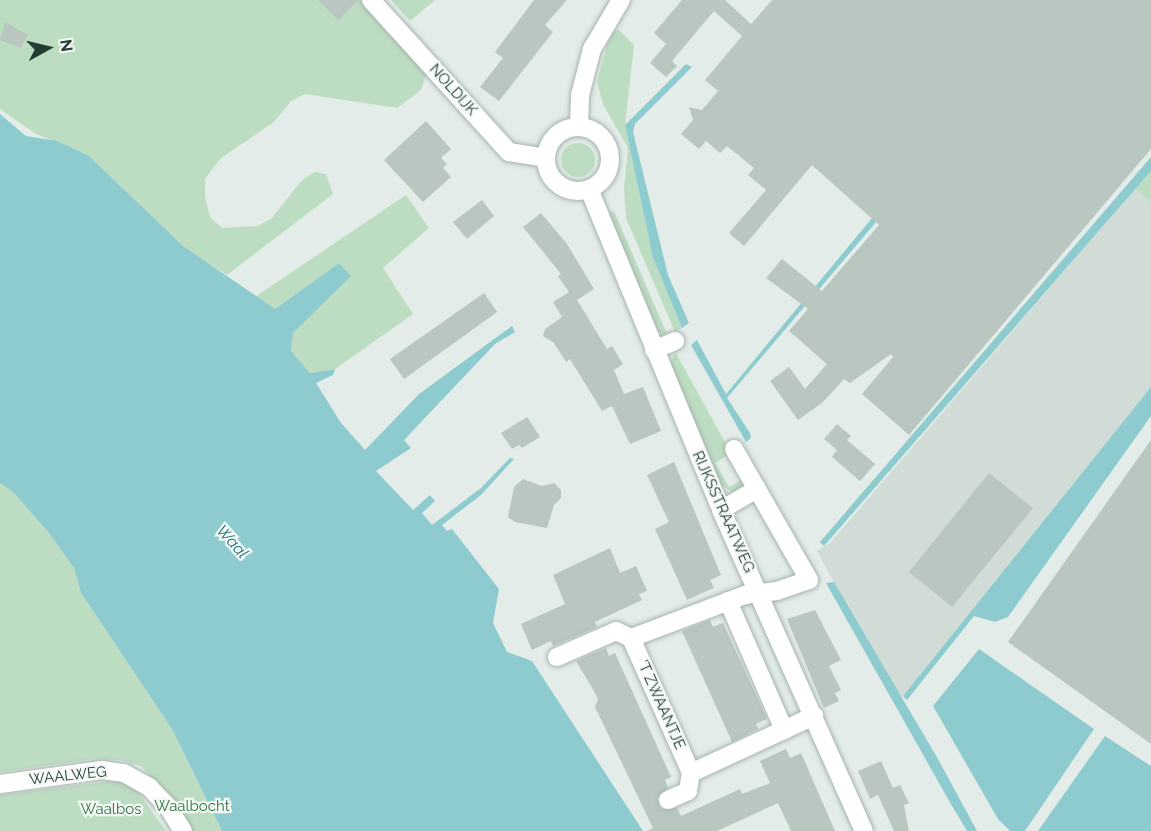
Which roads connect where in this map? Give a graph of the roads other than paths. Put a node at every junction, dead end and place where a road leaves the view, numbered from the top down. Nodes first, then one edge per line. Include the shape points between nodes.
1 (371, 0) edge
2 (621, 0) edge
3 (579, 126) junction
4 (546, 158) junction
5 (589, 189) junction
6 (675, 341) dead end
7 (654, 350) junction
8 (734, 449) dead end
9 (757, 489) junction
10 (721, 510) junction
11 (759, 593) junction
12 (728, 600) junction
13 (631, 638) junction
14 (557, 657) dead end
15 (814, 716) junction
16 (784, 730) junction
17 (690, 773) junction
18 (0, 784) edge
19 (668, 800) dead end
20 (183, 831) edge
21 (864, 831) edge

1 - 4 street, NOLDIJK via 509,152
2 - 3 street via 592,49 580,95
3 - 4 street via 556,135
3 - 5 street via 597,132 610,154 608,173
4 - 5 street via 551,189
5 - 7 street, RIJKSSTRAATWEG via 600,237
6 - 7 street
7 - 10 street, RIJKSSTRAATWEG
8 - 9 street
9 - 10 street
9 - 11 street via 809,580
10 - 11 street, RIJKSSTRAATWEG
11 - 12 street
11 - 15 street, RIJKSSTRAATWEG
12 - 13 street
12 - 16 street
13 - 14 street via 616,631
13 - 17 street, 'T ZWAANTJE
15 - 16 street
15 - 21 street, RIJKSSTRAATWEG
16 - 17 street
17 - 19 street via 688,791
18 - 20 street, WAALWEG via 82,772 124,773 149,787

